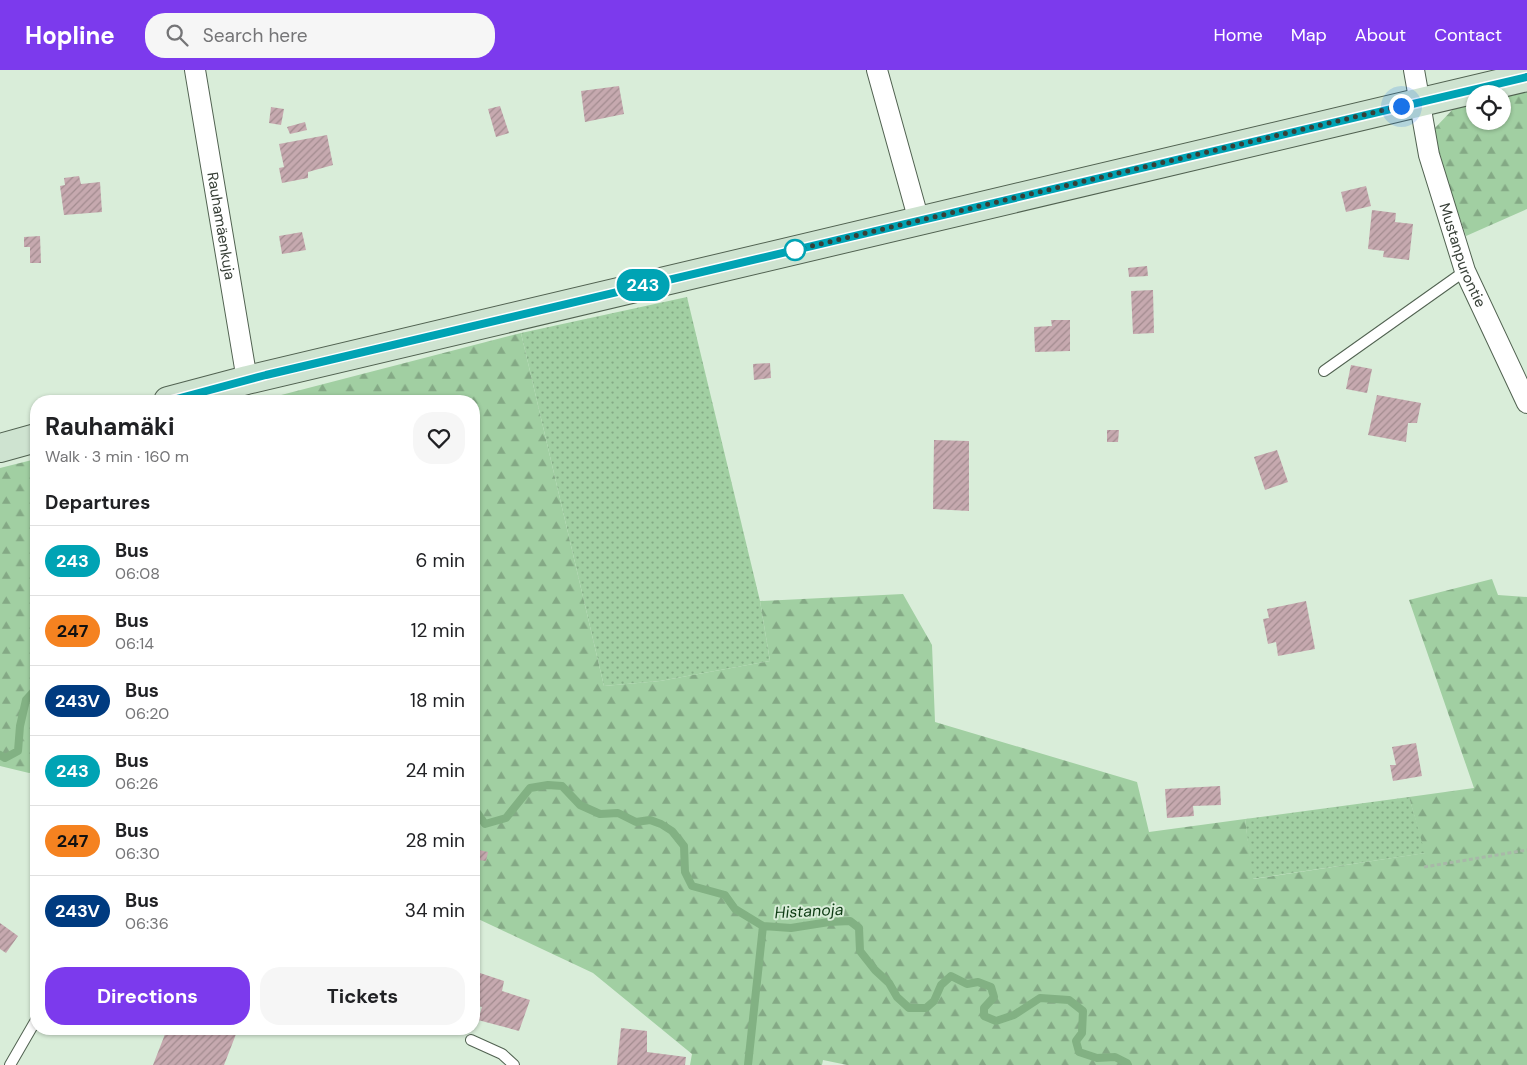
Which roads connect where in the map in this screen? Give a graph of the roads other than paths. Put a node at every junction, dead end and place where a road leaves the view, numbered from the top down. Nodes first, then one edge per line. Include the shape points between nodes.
1 (195, 70) edge
2 (877, 70) edge
3 (1414, 70) edge
4 (1527, 77) edge
5 (1420, 102) junction
6 (919, 221) junction
7 (1465, 271) junction
8 (1324, 371) dead end
9 (247, 380) junction
10 (191, 395) edge
11 (1527, 403) edge
12 (30, 440) edge
13 (0, 448) edge
14 (30, 1030) edge
15 (471, 1040) dead end
16 (10, 1065) edge
17 (514, 1065) edge

1 - 9 street, Rauhamäenkuja
2 - 6 street
3 - 5 street, Mustanpurontie
4 - 5 main road
5 - 6 main road
5 - 7 street, Mustanpurontie via 1429,155
6 - 9 main road
7 - 8 lane
7 - 11 street, Mustanpurontie
9 - 10 main road
12 - 13 main road
14 - 16 lane
15 - 17 lane via 502,1054

